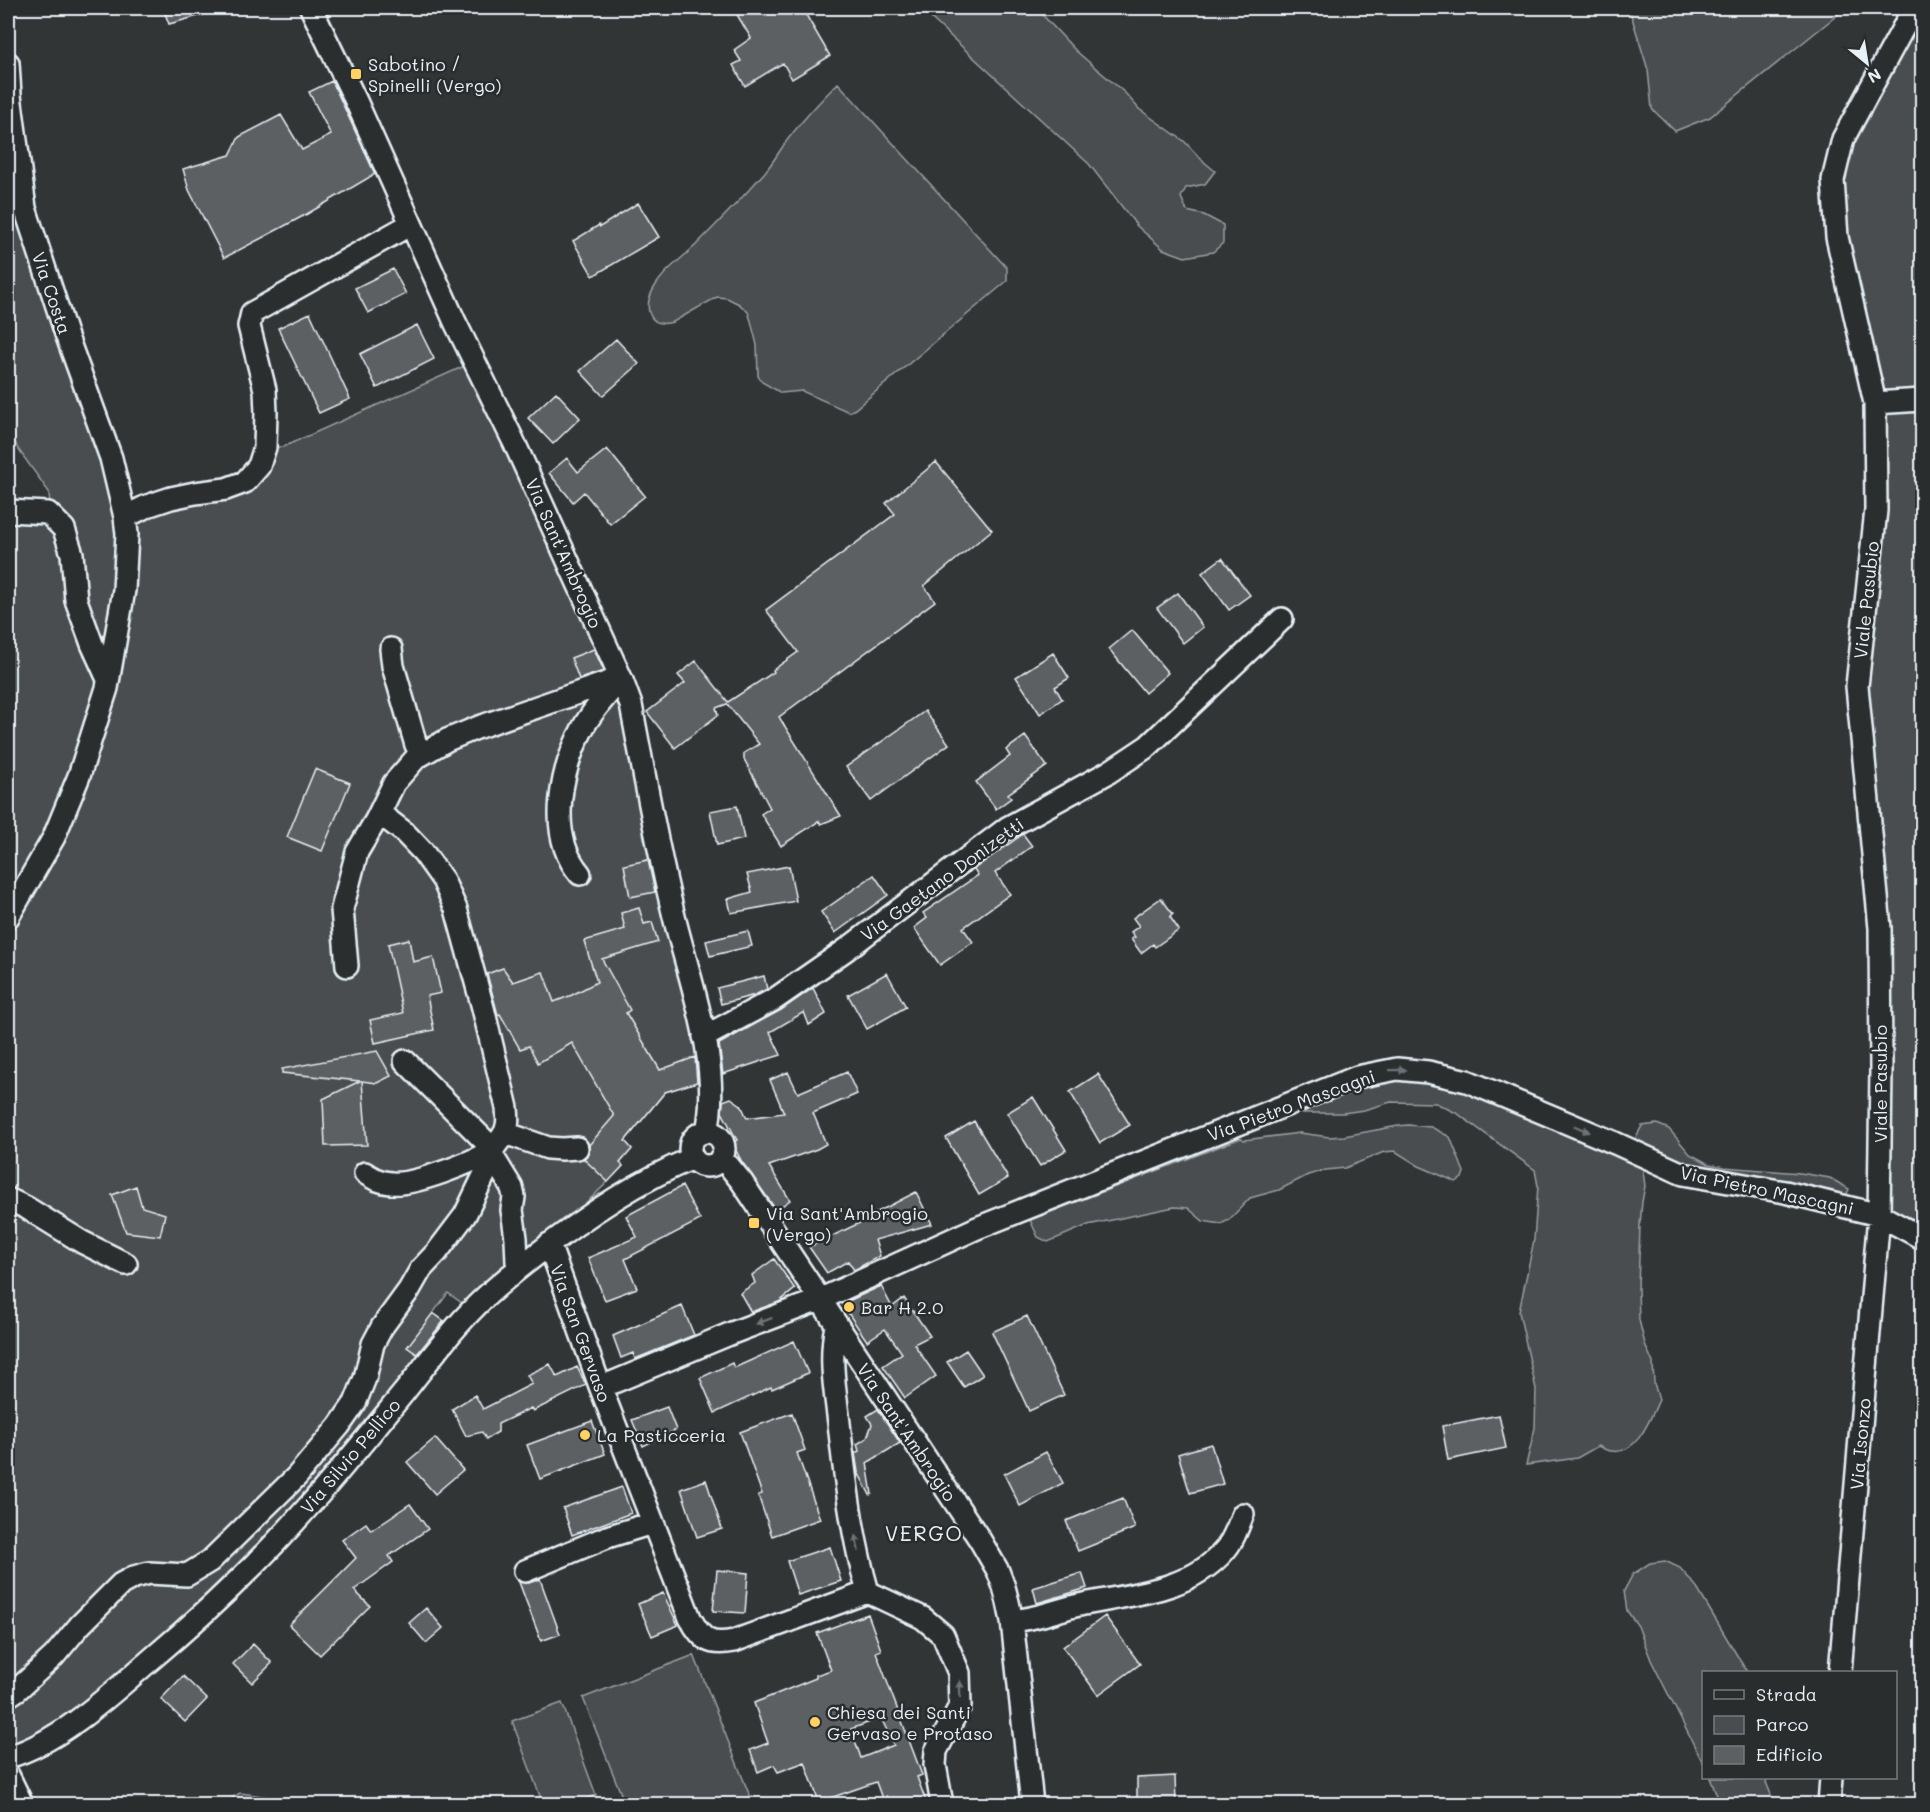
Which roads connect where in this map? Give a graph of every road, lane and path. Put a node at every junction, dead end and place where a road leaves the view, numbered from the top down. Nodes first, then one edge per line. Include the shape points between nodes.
1 (311, 8) edge
2 (1914, 8) edge
3 (8, 63) edge
4 (411, 224) junction
5 (1923, 400) edge
6 (1875, 403) junction
7 (8, 511) edge
8 (125, 517) junction
9 (1282, 620) dead end
10 (391, 650) dead end
11 (107, 677) junction
12 (621, 678) junction
13 (426, 752) junction
14 (376, 820) junction
15 (580, 874) dead end
16 (8, 917) edge
17 (347, 966) dead end
18 (704, 1037) junction
19 (405, 1060) dead end
20 (707, 1132) junction
21 (496, 1148) junction
22 (577, 1149) dead end
23 (693, 1158) junction
24 (720, 1159) junction
25 (365, 1173) dead end
26 (8, 1199) edge
27 (1879, 1215) junction
28 (1923, 1238) edge
29 (549, 1244) junction
30 (516, 1262) dead end
31 (126, 1264) dead end
32 (819, 1300) junction
33 (836, 1326) junction
34 (600, 1386) junction
35 (1243, 1514) dead end
36 (652, 1523) junction
37 (525, 1571) dead end
38 (868, 1592) junction
39 (1012, 1621) junction
40 (1840, 1671) edge
41 (8, 1696) edge
42 (8, 1758) edge
43 (8, 1775) edge
44 (1831, 1779) edge
45 (22, 1804) edge
46 (942, 1804) edge
47 (1032, 1804) edge
48 (1829, 1804) edge

1 - 4 street, Via Sant'Ambrogio
2 - 6 street, Viale Pasubio via 1844,139 1833,180 1837,237
3 - 8 street, Via Costa via 25,208 111,458
4 - 8 street via 252,313 249,326 265,390 267,432 260,466 245,482 171,498
4 - 12 street, Via Sant'Ambrogio
5 - 6 street
6 - 27 street, Viale Pasubio via 1876,510 1857,686 1880,927
7 - 11 street via 48,513 64,529 72,554 76,600
8 - 11 street, Via Costa via 124,590
9 - 18 street, Via Gaetano Donizetti via 1148,746 1007,828 776,999
10 - 13 street via 416,745
11 - 16 street, Via Costa via 79,776 58,826
12 - 13 street via 478,727
12 - 15 street via 585,724 563,785 560,824 570,862
12 - 18 street, Via Sant'Ambrogio via 631,705 672,908
13 - 14 street via 394,783
14 - 17 street via 357,852 342,909
14 - 21 street via 387,819 423,852 443,880 456,909 507,1108 507,1131
18 - 20 street, Via Sant'Ambrogio via 711,1088
19 - 21 street
20 - 23 street via 693,1140
20 - 24 street via 721,1140
21 - 22 street via 511,1135 548,1148
21 - 25 street via 482,1157 410,1183 377,1181
21 - 30 street via 514,1197
21 - 41 street via 465,1215 421,1269 382,1327 355,1402 297,1476 210,1561 187,1575 149,1573 122,1584 54,1656
23 - 24 street via 705,1166
23 - 29 street, Via Silvio Pellico via 633,1188
24 - 32 street, Via Sant'Ambrogio via 742,1182
26 - 31 street
27 - 28 street, Via Pietro Mascagni
32 -> 27 street, Via Pietro Mascagni via 977,1228 1357,1077 1397,1069 1467,1081 1683,1174 1785,1192
27 - 40 street, Via Isonzo
29 - 34 street, Via San Gervaso
29 - 42 street, Via Silvio Pellico via 472,1309 307,1509 223,1595 69,1726
32 - 33 street, Via Sant'Ambrogio
32 -> 34 street, Via Pietro Mascagni
38 -> 33 street via 843,1463 832,1347
33 - 39 street, Via Sant'Ambrogio via 990,1557 1004,1587
34 - 36 street, Via San Gervaso
35 - 39 street via 1226,1550 1198,1574 1157,1590
36 - 37 street
36 - 38 street, Via San Gervaso via 690,1618 699,1635 711,1641 734,1641
46 -> 38 street via 936,1751 960,1706 960,1673 943,1635 930,1623
39 - 47 street, Via Sant'Ambrogio
43 - 45 street
44 - 48 street

